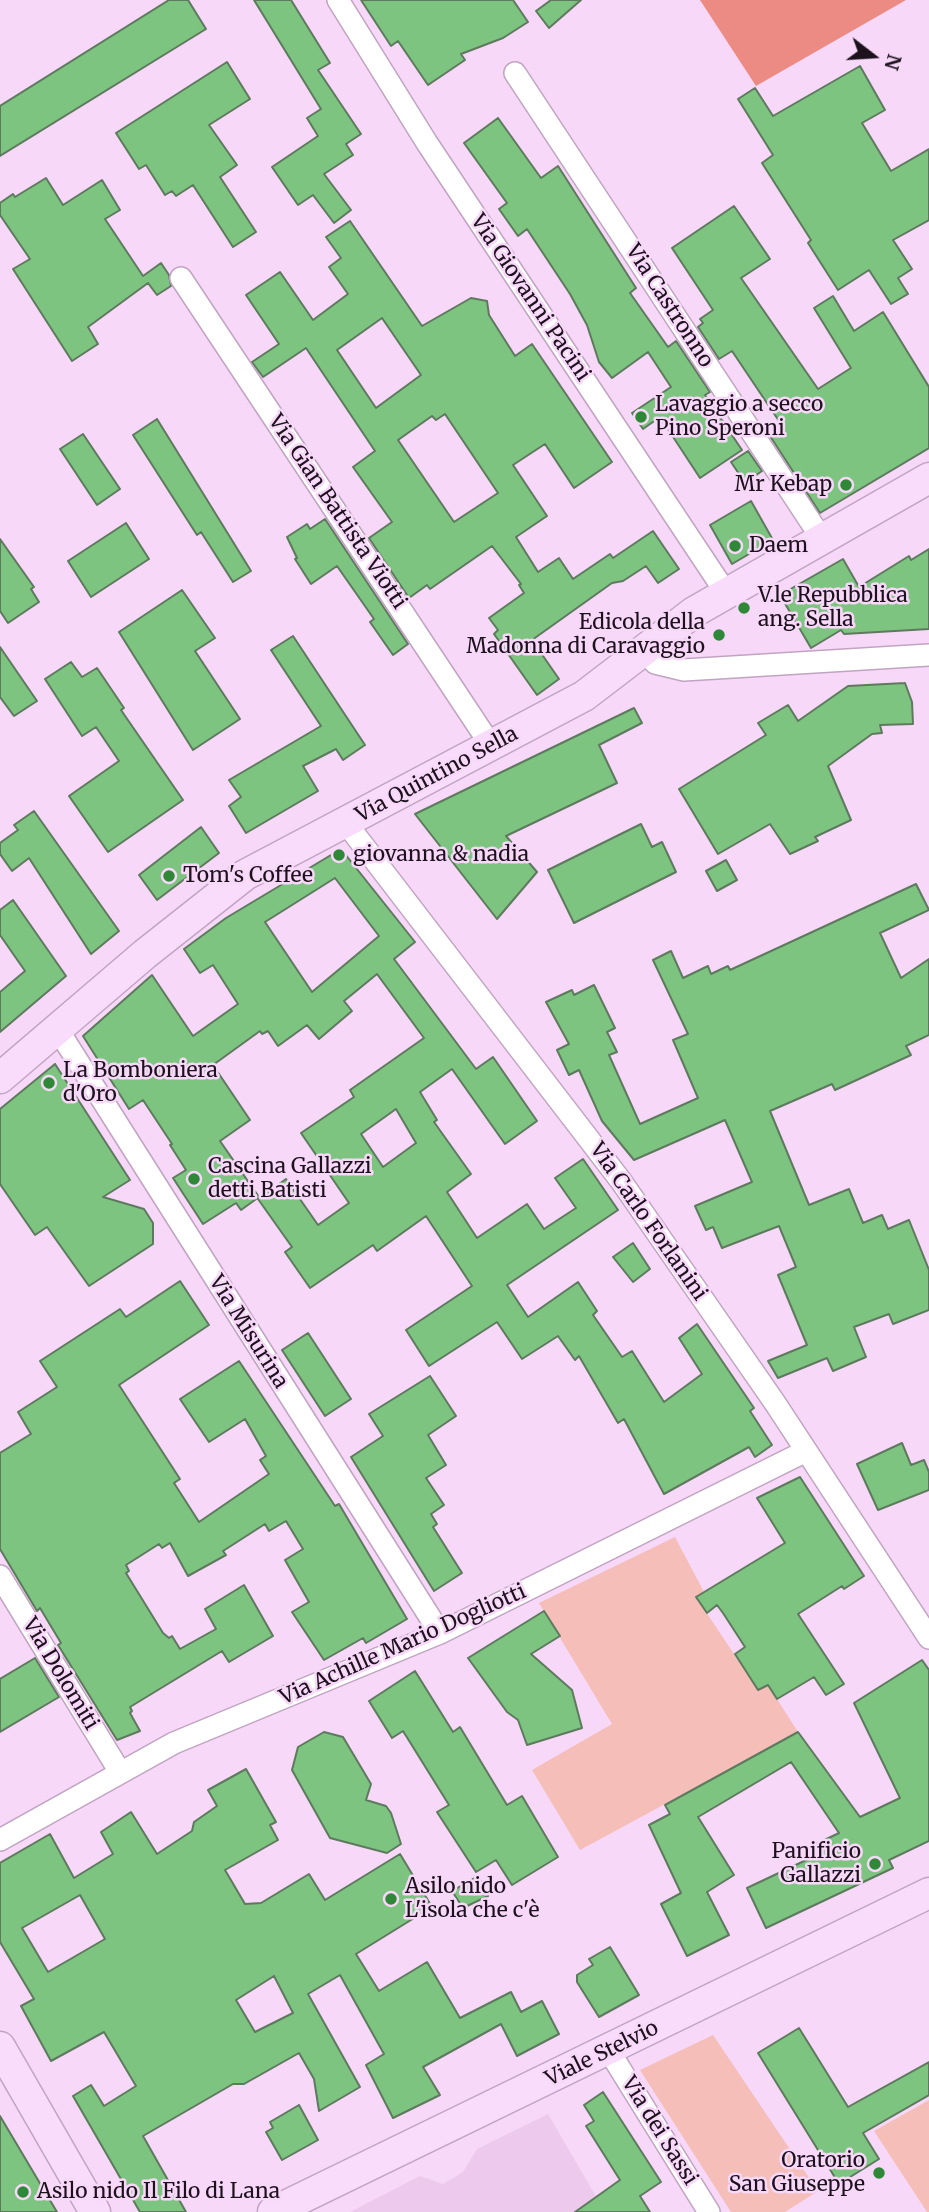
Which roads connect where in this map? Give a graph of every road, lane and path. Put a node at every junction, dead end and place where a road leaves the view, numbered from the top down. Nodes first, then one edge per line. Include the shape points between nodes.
1 (338, 0) edge
2 (516, 73) dead end
3 (181, 278) dead end
4 (929, 478) edge
5 (822, 539) junction
6 (726, 593) junction
7 (643, 650) junction
8 (929, 655) edge
9 (492, 747) junction
10 (346, 823) junction
11 (58, 1030) junction
12 (0, 1078) edge
13 (806, 1451) junction
14 (0, 1576) edge
15 (440, 1633) junction
16 (929, 1638) edge
17 (120, 1772) junction
18 (0, 1840) edge
19 (929, 1893) edge
20 (0, 2047) edge
21 (609, 2051) junction
22 (95, 2212) edge
23 (273, 2212) edge
24 (709, 2212) edge

1 - 6 street, Via Giovanni Pacini via 427,143
2 - 5 street, Via Castronno
3 - 9 street, Via Gian Battista Viotti
4 - 5 street, Via Quintino Sella
5 - 6 street, Via Quintino Sella
6 - 7 street, Via Quintino Sella
7 - 8 street via 655,663 684,670
7 - 9 street, Via Quintino Sella via 584,696
9 - 10 street, Via Quintino Sella
10 - 11 street, Via Quintino Sella via 229,886
10 - 13 street, Via Carlo Forlanini via 621,1181
11 - 12 street, Via Quintino Sella
11 - 15 street, Via Misurina
13 - 15 street, Via Achille Mario Dogliotti
13 - 16 street, Via Carlo Forlanini
14 - 17 street, Via Dolomiti
15 - 17 street, Via Achille Mario Dogliotti via 174,1743
17 - 18 street, Via Achille Mario Dogliotti
19 - 21 street, Viale Stelvio
20 - 22 street
21 - 23 street, Viale Stelvio
21 - 24 street, Via dei Sassi

